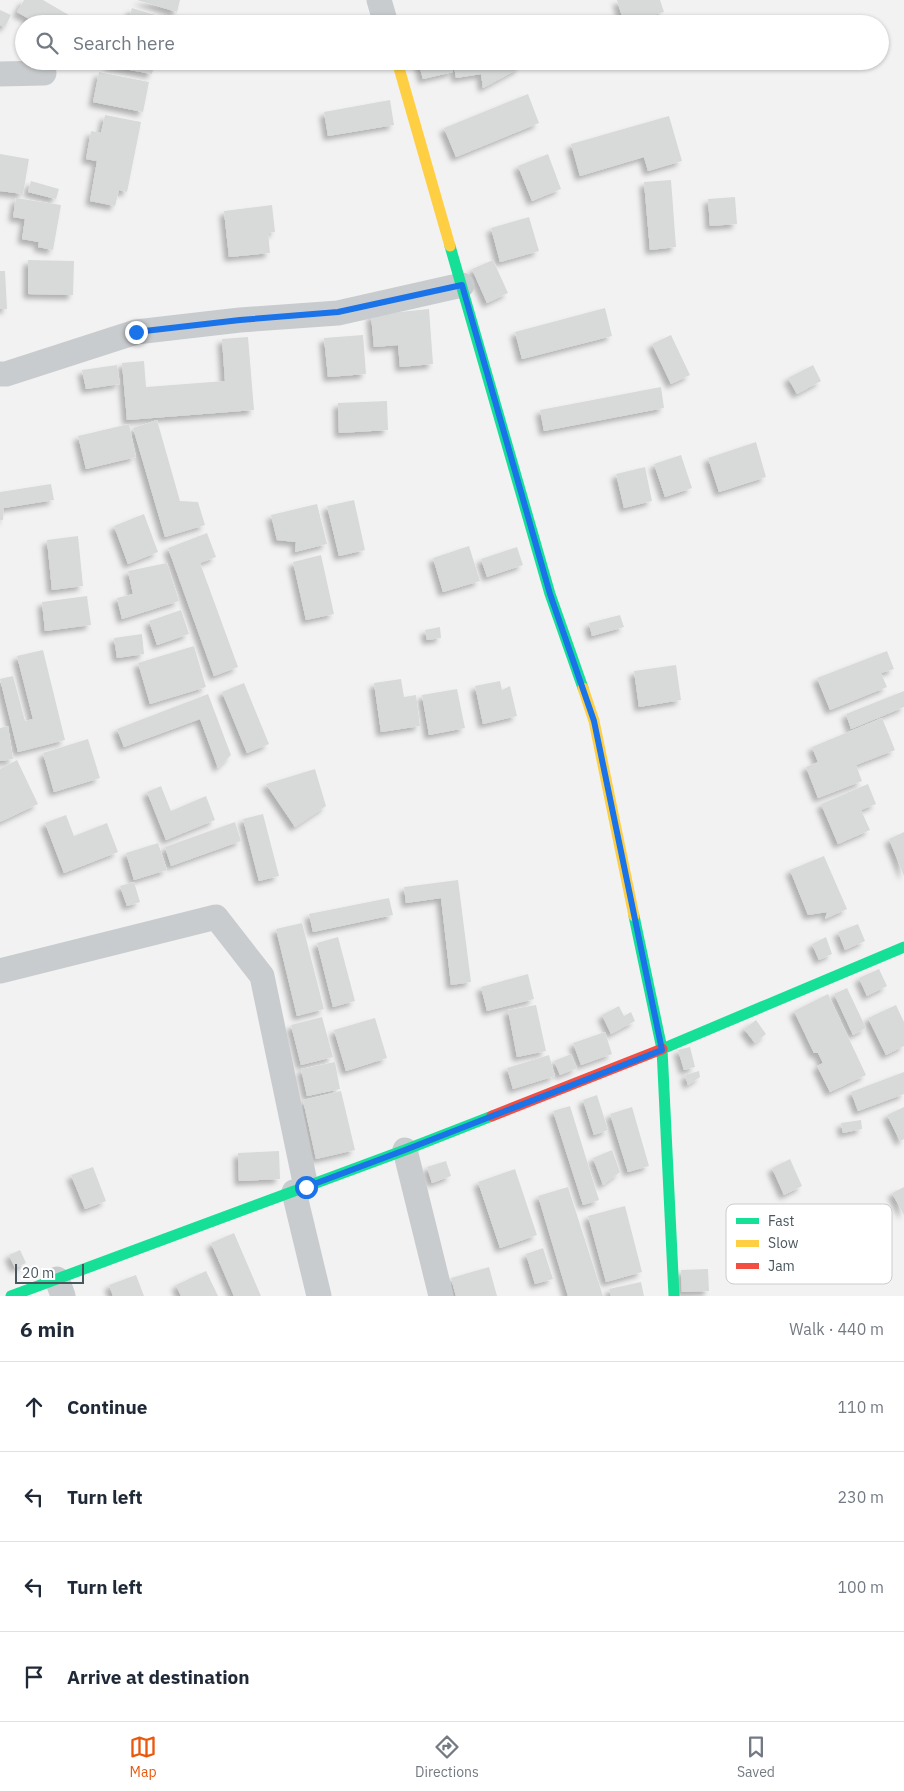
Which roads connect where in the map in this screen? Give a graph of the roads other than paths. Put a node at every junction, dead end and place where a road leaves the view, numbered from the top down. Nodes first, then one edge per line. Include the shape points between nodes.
1 (379, 0) edge
2 (383, 15) edge
3 (400, 70) edge
4 (44, 73) dead end
5 (0, 74) edge
6 (462, 285) junction
7 (0, 374) edge
8 (904, 947) edge
9 (0, 971) edge
10 (662, 1050) junction
11 (405, 1150) junction
12 (300, 1190) junction
13 (60, 1287) edge
14 (11, 1296) edge
15 (319, 1296) edge
16 (441, 1296) edge
17 (674, 1296) edge

1 - 2 street
3 - 6 street
4 - 5 street
6 - 7 street via 338,312 136,332
6 - 10 street via 550,594 594,721
8 - 10 street
9 - 12 street via 216,918 262,976
10 - 11 street
10 - 17 street
11 - 12 street
11 - 16 street
12 - 13 street
12 - 15 street
13 - 14 street

